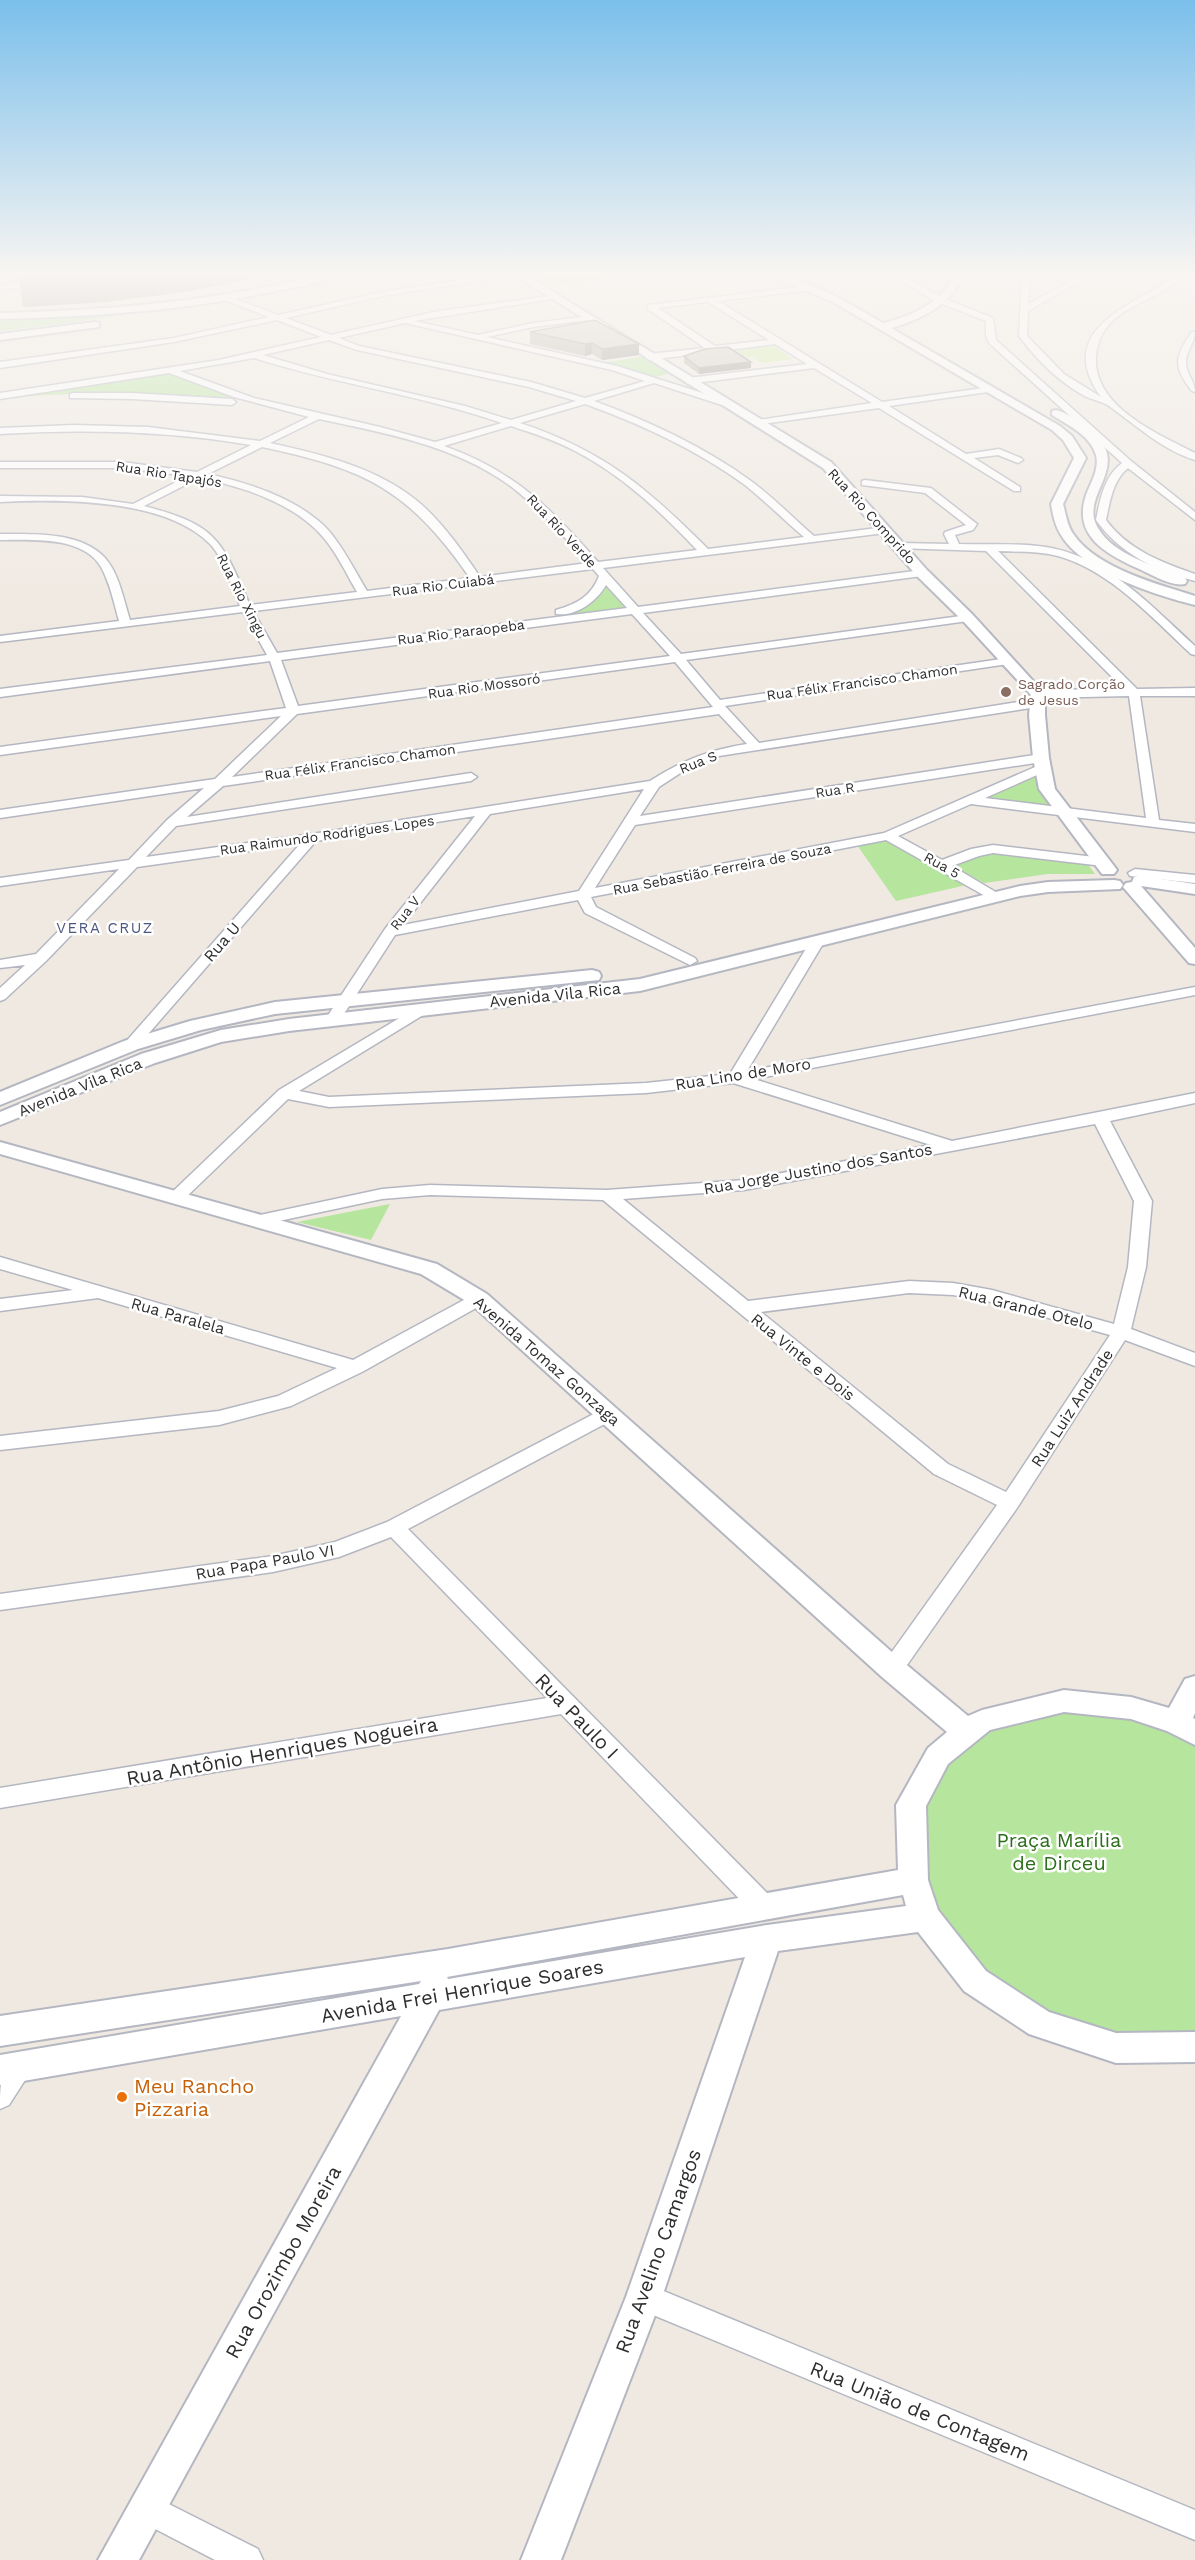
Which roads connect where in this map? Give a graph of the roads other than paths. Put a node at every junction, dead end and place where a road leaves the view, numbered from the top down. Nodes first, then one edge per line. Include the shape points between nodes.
1 (20, 395) edge
2 (68, 395) edge
3 (124, 395) edge
4 (227, 395) edge
5 (413, 395) edge
6 (566, 395) edge
7 (604, 395) edge
8 (702, 395) edge
9 (712, 395) edge
10 (866, 395) edge
11 (945, 395) edge
12 (999, 395) edge
13 (1052, 395) edge
14 (1089, 395) edge
15 (1104, 395) edge
16 (17, 396) junction
17 (0, 398) edge
18 (238, 400) junction
19 (586, 401) junction
20 (1108, 402) junction
21 (725, 403) junction
22 (881, 405) junction
23 (1064, 406) junction
24 (1047, 407) joint
25 (319, 415) junction
26 (513, 423) junction
27 (758, 423) junction
28 (0, 431) edge
29 (262, 444) junction
30 (436, 445) junction
31 (964, 456) junction
32 (1195, 457) edge
33 (1018, 460) dead end
34 (1128, 463) junction
35 (0, 465) edge
36 (198, 476) junction
37 (865, 483) dead end
38 (1017, 489) dead end
39 (0, 499) edge
40 (136, 506) junction
41 (1195, 517) edge
42 (885, 530) junction
43 (0, 537) edge
44 (812, 539) junction
45 (900, 546) junction
46 (955, 546) junction
47 (988, 547) junction
48 (705, 552) junction
49 (597, 567) junction
50 (922, 573) junction
51 (604, 576) junction
52 (1195, 578) edge
53 (478, 581) junction
54 (1195, 587) edge
55 (364, 594) junction
56 (1195, 601) edge
57 (247, 609) junction
58 (636, 610) junction
59 (968, 618) junction
60 (126, 624) junction
61 (524, 624) junction
62 (1, 637) edge
63 (1195, 652) edge
64 (274, 657) junction
65 (679, 659) junction
66 (1008, 660) junction
67 (1195, 692) edge
68 (0, 693) edge
69 (1134, 693) junction
70 (1037, 704) junction
71 (718, 707) junction
72 (293, 711) junction
73 (756, 747) junction
74 (0, 751) edge
75 (1042, 763) junction
76 (471, 777) dead end
77 (218, 783) junction
78 (654, 784) junction
79 (969, 800) junction
80 (1063, 810) junction
81 (485, 812) junction
82 (0, 814) edge
83 (628, 822) junction
84 (1153, 822) junction
85 (172, 823) junction
86 (1195, 828) edge
87 (888, 836) junction
88 (312, 838) junction
89 (138, 861) junction
90 (942, 865) junction
91 (1117, 874) junction
92 (1195, 879) edge
93 (0, 882) edge
94 (1195, 889) edge
95 (987, 892) junction
96 (583, 896) junction
97 (390, 932) junction
98 (817, 942) junction
99 (1192, 954) edge
100 (41, 958) junction
101 (690, 961) junction
102 (0, 964) edge
103 (1195, 991) edge
104 (0, 996) edge
105 (345, 1001) junction
106 (423, 1009) junction
107 (333, 1020) junction
108 (131, 1045) junction
109 (735, 1078) junction
110 (285, 1093) junction
111 (1195, 1098) edge
112 (0, 1100) edge
113 (1100, 1118) junction
114 (0, 1119) edge
115 (952, 1147) junction
116 (0, 1148) edge
117 (607, 1195) junction
118 (176, 1197) junction
119 (260, 1220) junction
120 (0, 1263) edge
121 (99, 1293) junction
122 (479, 1299) junction
123 (0, 1305) edge
124 (744, 1308) junction
125 (1121, 1332) junction
126 (1195, 1360) edge
127 (356, 1367) junction
128 (607, 1414) junction
129 (0, 1443) edge
130 (1010, 1503) junction
131 (394, 1527) junction
132 (0, 1602) edge
133 (892, 1669) junction
134 (1195, 1687) edge
135 (565, 1704) junction
136 (1186, 1728) edge
137 (968, 1732) junction
138 (0, 1798) edge
139 (913, 1880) junction
140 (762, 1905) junction
141 (925, 1917) junction
142 (767, 1939) junction
143 (448, 1963) junction
144 (430, 1996) junction
145 (0, 2031) edge
146 (1195, 2047) edge
147 (10, 2068) edge
148 (0, 2096) edge
149 (644, 2297) junction
150 (147, 2508) junction
151 (1195, 2525) edge
152 (118, 2560) edge
153 (247, 2560) edge
154 (541, 2560) edge

1 - 16 street
2 - 16 street, Rua Rio Verde
3 - 18 street, Rua Rio Verde
4 - 18 street
5 - 26 street
6 - 19 street
7 - 19 street
8 - 21 street
9 - 21 street, Rua Rio Comprido
10 - 22 street
11 - 22 street
12 - 56 street via 1056,428 1080,458 1057,504 1063,529 1071,541 1087,555 1127,577
13 - 23 street
14 - 20 street
15 - 20 street
16 - 17 street, Rua Rio Verde
18 - 25 street, Rua Rio Verde
19 - 26 street
19 - 44 street via 624,415 709,457 749,484
20 - 32 street
21 - 27 street, Rua Rio Comprido
22 - 27 street
22 - 31 street
23 - 24 street
23 - 34 street
24 - 54 street via 1100,447 1103,471 1086,510 1092,529 1117,551
25 - 29 street
25 - 30 street, Rua Rio Verde
26 - 30 street
26 - 48 street via 579,448 600,461 662,507
27 - 42 street, Rua Rio Comprido via 827,465
28 - 29 street via 142,429
29 - 36 street
29 - 53 street via 331,461 391,487 438,525
30 - 49 street, Rua Rio Verde via 479,463 522,489
31 - 33 street via 999,452
31 - 38 street
34 - 41 street
34 - 52 street via 1118,471 1107,494 1101,520 1120,543 1152,562
35 - 36 street, Rua Rio Tapajós via 116,465
36 - 40 street
36 - 55 street, Rua Rio Tapajós via 261,493 303,515 320,528
37 - 46 street via 934,494 972,524 949,534
39 - 40 street, Rua Rio Xingu via 75,498
40 - 57 street, Rua Rio Xingu via 171,517 215,543
42 - 44 street, Rua Rio Cuiabá
42 - 45 street, Rua Rio Comprido
43 - 60 street via 52,539 93,553 104,562
44 - 48 street, Rua Rio Cuiabá
45 - 46 street
45 - 50 street, Rua Rio Comprido
46 - 47 street
47 - 63 street via 1059,551 1076,557 1112,577
47 - 69 street
48 - 49 street, Rua Rio Cuiabá
49 - 51 street, Rua Rio Verde
49 - 53 street, Rua Rio Cuiabá
50 - 58 street, Rua Rio Paraopeba
50 - 59 street, Rua Rio Comprido
51 - 58 street, Rua Rio Verde
51 - 61 street via 598,593 590,599
53 - 55 street, Rua Rio Cuiabá
55 - 57 street, Rua Rio Cuiabá
57 - 60 street, Rua Rio Cuiabá
57 - 64 street, Rua Rio Xingu
58 - 61 street, Rua Rio Paraopeba
58 - 65 street, Rua Rio Verde
59 - 65 street, Rua Rio Mossoró
59 - 66 street, Rua Rio Comprido
60 - 62 street, Rua Rio Cuiabá
61 - 64 street, Rua Rio Paraopeba
64 - 68 street, Rua Rio Paraopeba
64 - 72 street, Rua Rio Xingu
65 - 71 street, Rua Rio Verde
65 - 72 street, Rua Rio Mossoró
66 - 70 street, Rua Rio Comprido
66 - 71 street, Rua Félix Francisco Chamon
67 - 69 street, Rua S
69 - 70 street, Rua S
69 - 84 street
70 - 73 street, Rua S
70 - 75 street
71 - 73 street, Rua Rio Verde
71 - 77 street, Rua Félix Francisco Chamon
72 - 74 street, Rua Rio Mossoró
72 - 77 street
73 - 78 street, Rua S via 716,753 681,767
75 - 79 street, Rua Sebastião Ferreira de Souza
75 - 80 street via 1047,789
75 - 83 street, Rua R
76 - 85 street
77 - 82 street, Rua Félix Francisco Chamon
77 - 85 street
78 - 81 street, Rua Raimundo Rodrigues Lopes
78 - 83 street, Rua S
79 - 80 street
79 - 87 street, Rua Sebastião Ferreira de Souza
80 - 84 street
80 - 91 street
81 - 88 street, Rua Raimundo Rodrigues Lopes
81 - 97 street, Rua V
83 - 96 street, Rua S
84 - 86 street
85 - 89 street
87 - 90 street, Rua 5
87 - 96 street, Rua Sebastião Ferreira de Souza
88 - 89 street, Rua Raimundo Rodrigues Lopes
88 - 108 street, Rua U
89 - 93 street, Rua Raimundo Rodrigues Lopes
89 - 100 street
90 - 91 street via 993,849
90 - 95 street, Rua 5
91 - 92 street
91 - 94 street, Avenida Vila Rica
91 - 95 street, Avenida Vila Rica via 1048,887
91 - 99 street
95 - 98 street, Avenida Vila Rica
95 - 101 street, Avenida Vila Rica
96 - 97 street, Rua Sebastião Ferreira de Souza
96 - 101 street via 590,910
97 - 105 street, Rua V
98 - 106 street, Avenida Vila Rica via 640,986
98 - 109 street
100 - 102 street
100 - 104 street
101 - 105 street, Avenida Vila Rica via 648,970
103 - 109 street, Rua Lino de Moro
105 - 107 street, Rua V
105 - 108 street, Avenida Vila Rica via 264,1011 197,1025
106 - 107 street, Avenida Vila Rica
106 - 110 street
107 - 114 street, Avenida Vila Rica via 199,1042
108 - 112 street, Avenida Vila Rica
109 - 110 street, Rua Lino de Moro via 646,1088 364,1101 328,1102
109 - 115 street
110 - 118 street
111 - 113 street, Rua Jorge Justino dos Santos
113 - 115 street, Rua Jorge Justino dos Santos
113 - 125 street, Rua Luiz Andrade via 1143,1201 1137,1268
115 - 117 street, Rua Jorge Justino dos Santos via 744,1185
116 - 118 street, Avenida Tomaz Gonzaga
117 - 119 street, Rua Jorge Justino dos Santos via 430,1190 382,1194
117 - 124 street, Rua Vinte e Dois
118 - 119 street, Avenida Tomaz Gonzaga
119 - 122 street, Avenida Tomaz Gonzaga via 429,1269
120 - 121 street, Rua Paralela
121 - 123 street
121 - 127 street, Rua Paralela
122 - 127 street
122 - 128 street, Avenida Tomaz Gonzaga
124 - 125 street, Rua Grande Otelo via 909,1287 953,1289
124 - 130 street, Rua Vinte e Dois via 942,1469
125 - 126 street, Rua Grande Otelo
125 - 130 street, Rua Luiz Andrade
127 - 129 street via 284,1401 219,1418
128 - 131 street, Rua Papa Paulo VI
128 - 133 street, Avenida Tomaz Gonzaga
130 - 133 street, Rua Luiz Andrade
131 - 132 street, Rua Papa Paulo VI via 339,1549 273,1563
131 - 135 street, Rua Paulo I
133 - 137 street, Avenida Tomaz Gonzaga
134 - 136 street
135 - 138 street, Rua Antônio Henriques Nogueira
135 - 140 street, Rua Paulo I
136 - 137 street via 1131,1708 1064,1701 982,1721
137 - 139 street via 938,1756 911,1805
139 - 140 street, Avenida Frei Henrique Soares
139 - 141 street
140 - 143 street, Avenida Frei Henrique Soares
141 - 142 street, Avenida Frei Henrique Soares
141 - 146 street via 975,1981 1040,2024 1116,2048
142 - 144 street, Avenida Frei Henrique Soares
142 - 149 street, Rua Avelino Camargos
143 - 144 street, Rua Orozimbo Moreira
143 - 145 street, Avenida Frei Henrique Soares
144 - 147 street, Avenida Frei Henrique Soares
144 - 150 street, Rua Orozimbo Moreira
147 - 148 street
149 - 151 street, Rua União de Contagem
149 - 154 street, Rua Avelino Camargos
150 - 152 street, Rua Orozimbo Moreira
150 - 153 street

